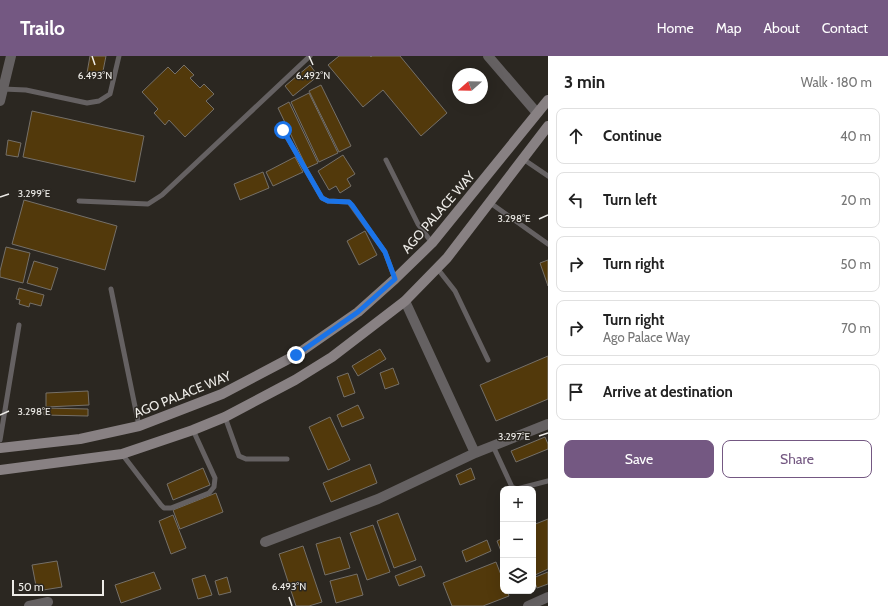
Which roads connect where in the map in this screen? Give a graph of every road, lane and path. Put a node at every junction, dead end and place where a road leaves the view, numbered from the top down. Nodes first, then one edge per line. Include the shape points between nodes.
1 (11, 56) edge
2 (119, 56) edge
3 (310, 56) edge
4 (488, 56) edge
5 (3, 89) junction
6 (548, 100) edge
7 (0, 101) edge
8 (537, 114) junction
9 (548, 126) edge
10 (283, 130) dead end
11 (523, 159) junction
12 (386, 160) dead end
13 (548, 176) edge
14 (79, 201) dead end
15 (489, 202) junction
16 (432, 243) junction
17 (548, 244) edge
18 (437, 268) junction
19 (395, 279) junction
20 (111, 288) dead end
21 (404, 301) junction
22 (19, 325) dead end
23 (488, 360) dead end
24 (225, 417) junction
25 (548, 424) edge
26 (139, 426) junction
27 (192, 430) junction
28 (0, 440) edge
29 (493, 446) junction
30 (0, 448) edge
31 (475, 452) junction
32 (122, 454) junction
33 (286, 459) dead end
34 (0, 470) edge
35 (548, 481) edge
36 (265, 542) dead end
37 (548, 597) edge
38 (48, 602) dead end
39 (29, 606) edge
40 (528, 606) edge

1 - 5 street
2 - 5 lane via 110,94 99,101 88,103 26,90
3 - 14 lane via 162,195 148,204
4 - 8 street
5 - 7 street
6 - 8 main road, AGO PALACE WAY
8 - 16 main road, AGO PALACE WAY
9 - 11 main road
10 - 19 lane via 322,198 328,201 349,202 352,205 385,252
11 - 13 lane
11 - 15 main road
12 - 16 lane via 418,224
15 - 17 lane
15 - 18 main road
16 - 19 main road, AGO PALACE WAY
18 - 21 main road
18 - 23 lane via 455,291
19 - 26 main road, AGO PALACE WAY via 358,312 296,355 222,394
20 - 26 lane
21 - 24 main road via 332,356 294,380
21 - 31 street
22 - 28 lane
24 - 27 main road
24 - 33 lane via 239,456 246,460
25 - 29 street
26 - 30 main road, AGO PALACE WAY via 80,439
27 - 32 main road
27 - 32 lane via 215,478 214,487 209,493 170,508 160,505
29 - 31 street
29 - 35 lane via 512,487 516,489
31 - 36 street via 378,499
32 - 34 main road
37 - 40 street
38 - 39 street

